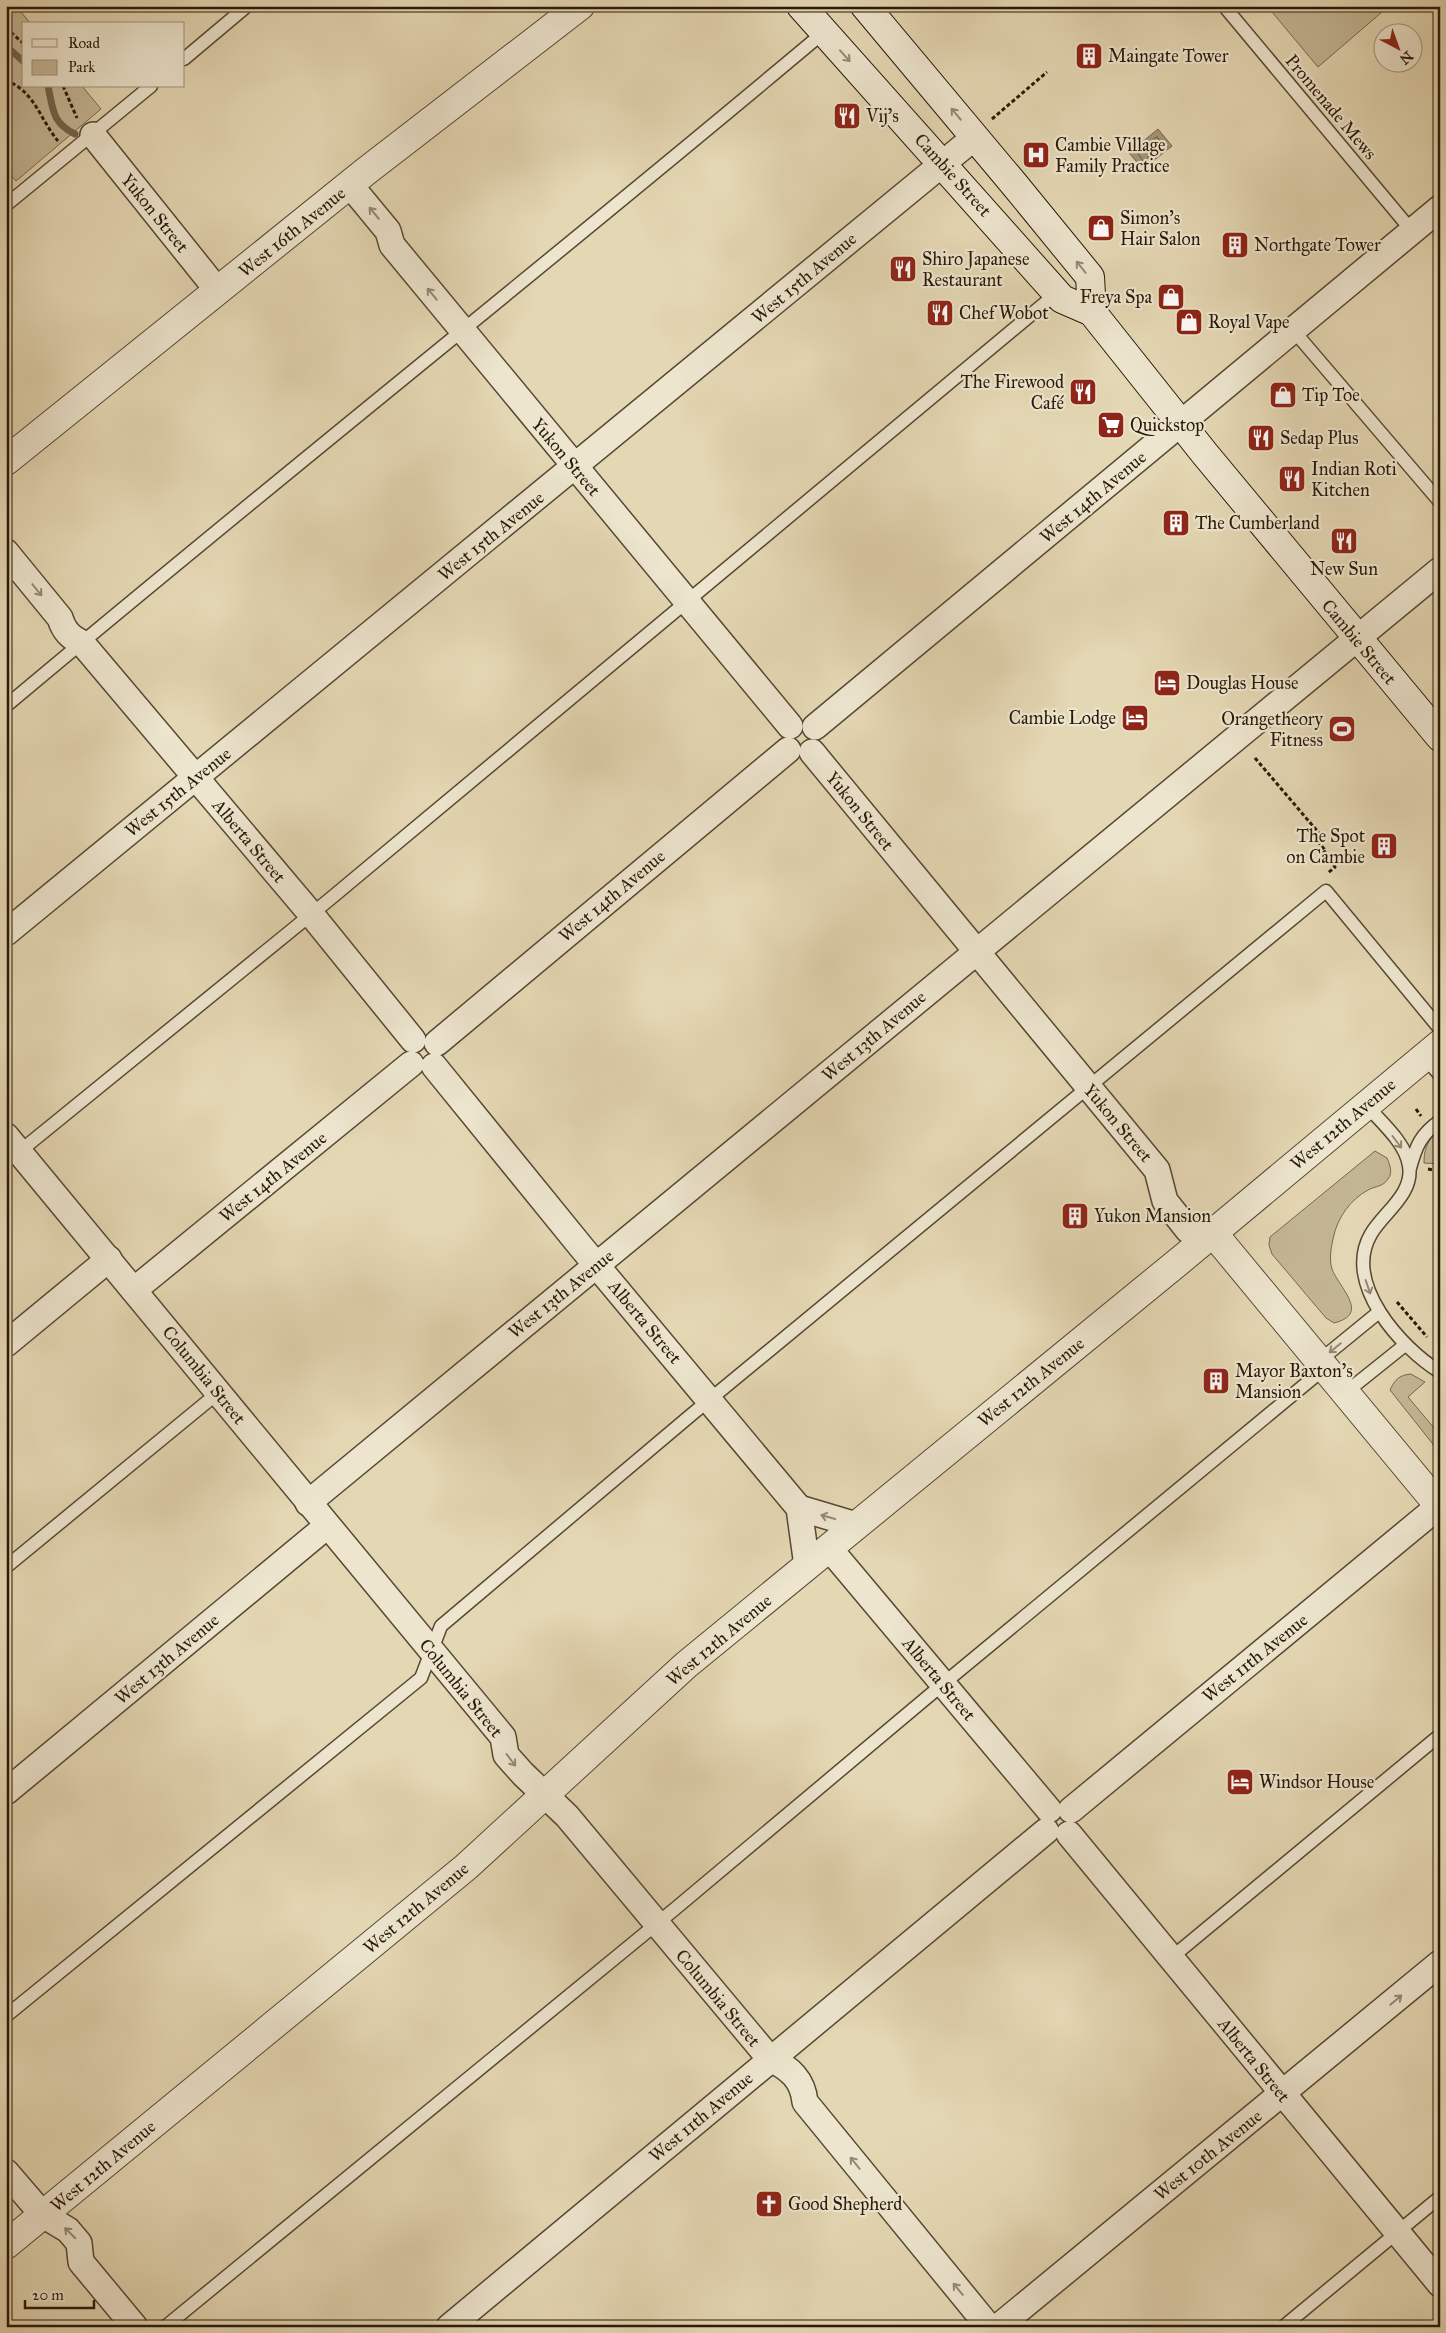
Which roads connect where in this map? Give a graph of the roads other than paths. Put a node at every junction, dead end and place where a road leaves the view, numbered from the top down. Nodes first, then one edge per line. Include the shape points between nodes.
1 (247, 6) edge
2 (580, 6) edge
3 (801, 6) edge
4 (865, 6) edge
5 (1224, 6) edge
6 (824, 32) junction
7 (185, 58) edge
8 (149, 88) edge
9 (982, 130) junction
10 (93, 135) junction
11 (942, 163) junction
12 (350, 184) junction
13 (6, 206) edge
14 (1440, 208) edge
15 (1412, 231) junction
16 (218, 291) junction
17 (1058, 293) junction
18 (1092, 312) junction
19 (1293, 330) junction
20 (463, 332) junction
21 (1180, 424) junction
22 (6, 461) edge
23 (575, 468) junction
24 (1440, 502) edge
25 (6, 552) edge
26 (1440, 570) edge
27 (686, 601) junction
28 (1356, 639) junction
29 (82, 643) junction
30 (6, 706) edge
31 (1440, 737) edge
32 (796, 742) junction
33 (196, 778) junction
34 (310, 914) junction
35 (6, 933) edge
36 (976, 951) junction
37 (1440, 1029) edge
38 (424, 1053) junction
39 (1434, 1059) edge
40 (1088, 1088) junction
41 (1366, 1105) junction
42 (1440, 1121) edge
43 (12, 1144) edge
44 (1410, 1168) junction
45 (1213, 1233) junction
46 (109, 1259) junction
47 (597, 1265) junction
48 (134, 1290) junction
49 (1379, 1312) junction
50 (6, 1344) edge
51 (1405, 1344) junction
52 (1322, 1364) junction
53 (1440, 1372) edge
54 (219, 1392) junction
55 (1345, 1393) junction
56 (710, 1400) junction
57 (308, 1503) junction
58 (1440, 1506) edge
59 (799, 1508) junction
60 (856, 1525) junction
61 (327, 1526) junction
62 (829, 1548) junction
63 (807, 1566) junction
64 (6, 1567) edge
65 (431, 1651) junction
66 (943, 1684) junction
67 (1440, 1735) edge
68 (6, 1792) edge
69 (544, 1795) junction
70 (1059, 1821) junction
71 (656, 1924) junction
72 (1171, 1958) junction
73 (1440, 1963) edge
74 (6, 2016) edge
75 (770, 2059) junction
76 (1282, 2094) junction
77 (6, 2172) edge
78 (1440, 2197) edge
79 (43, 2216) junction
80 (1396, 2233) junction
81 (6, 2245) edge
82 (1440, 2284) edge
83 (135, 2327) edge
84 (164, 2327) edge
85 (449, 2327) edge
86 (989, 2327) edge
87 (998, 2327) edge
88 (1283, 2327) edge

1 - 7 lane
2 - 12 street, West 16th Avenue
3 - 6 street, Cambie Street
9 -> 4 street
5 - 15 lane, Promenade Mews
6 -> 11 street, Cambie Street
6 - 20 lane
8 - 10 lane
9 - 11 street, West 15th Avenue
18 -> 9 street via 1090,277
10 - 13 lane
10 - 16 street, Yukon Street
11 - 17 street, Cambie Street
11 - 23 street, West 15th Avenue
12 - 16 street, West 16th Avenue
20 -> 12 street, Yukon Street via 392,245 388,231
14 - 15 street, West 14th Avenue
15 - 19 street, West 14th Avenue
16 - 22 street, West 16th Avenue
17 - 18 street, Cambie Street via 1062,299
17 - 27 lane
18 - 21 street, Cambie Street
19 - 21 street, West 14th Avenue
19 - 24 lane
20 - 23 street, Yukon Street
20 - 29 lane via 215,531
21 - 28 street, Cambie Street
21 - 32 street, West 14th Avenue via 815,727 805,722 794,722
23 - 27 street, Yukon Street
23 - 33 street, West 15th Avenue
25 -> 29 street, Alberta Street via 60,618 63,628
26 - 28 street, West 13th Avenue
27 - 32 street, Yukon Street
27 - 34 lane
28 - 31 street, Cambie Street
28 - 36 street, West 13th Avenue
29 - 30 lane
29 - 33 street, Alberta Street
32 - 36 street, Yukon Street
32 - 38 street, West 14th Avenue
33 - 34 street, Alberta Street
33 - 35 street, West 15th Avenue
34 - 38 street, Alberta Street
34 - 43 lane
36 - 40 street, Yukon Street
36 - 47 street, West 13th Avenue
37 - 40 lane via 1326,892
38 - 47 street, Alberta Street
38 - 48 street, West 14th Avenue
39 - 41 street, West 12th Avenue
40 - 45 street, Yukon Street via 1158,1170 1165,1201 1188,1230
40 - 56 lane
41 -> 44 lane via 1399,1143
41 - 45 street, West 12th Avenue
42 - 44 lane via 1422,1135
43 - 46 street, Columbia Street
44 -> 49 lane via 1399,1200 1370,1235 1364,1255 1365,1278
45 - 52 street
45 - 60 street, West 12th Avenue
46 - 48 street, Columbia Street
46 - 50 street
47 - 56 street, Alberta Street
47 - 57 street, West 13th Avenue
48 - 54 street, Columbia Street
49 - 51 lane
49 -> 52 lane
51 - 53 lane
51 - 55 lane
52 - 55 street
52 - 66 lane
54 - 57 street, Columbia Street
54 - 64 lane
55 - 58 street
56 - 59 street, Alberta Street
56 - 65 lane via 441,1626
57 - 61 street, Columbia Street
58 - 70 street, West 11th Avenue
60 -> 59 street
59 - 63 street
60 - 62 street, West 12th Avenue
61 - 65 street, Columbia Street
61 - 68 street, West 13th Avenue
62 - 63 street, West 12th Avenue
62 - 66 street, Alberta Street
63 - 69 street, West 12th Avenue via 686,1665
65 -> 69 street, Columbia Street via 503,1737 506,1754
65 - 74 lane via 421,1678
66 - 70 street, Alberta Street
66 - 71 lane
67 - 72 lane
69 - 71 street, Columbia Street via 567,1816
69 - 79 street, West 12th Avenue via 466,1867
70 - 72 street, Alberta Street
70 - 75 street, West 11th Avenue
71 - 75 street, Columbia Street
71 - 84 lane
72 - 76 street, Alberta Street
76 -> 73 street, West 10th Avenue
75 - 85 street, West 11th Avenue
86 -> 75 street, Columbia Street via 806,2102 804,2088 785,2066
76 - 80 street, Alberta Street
76 - 87 street, West 10th Avenue
77 - 79 street
78 - 80 lane
79 - 81 street, West 12th Avenue
83 -> 79 street via 81,2262 79,2243 68,2230
80 - 82 street, Alberta Street
80 - 88 lane

